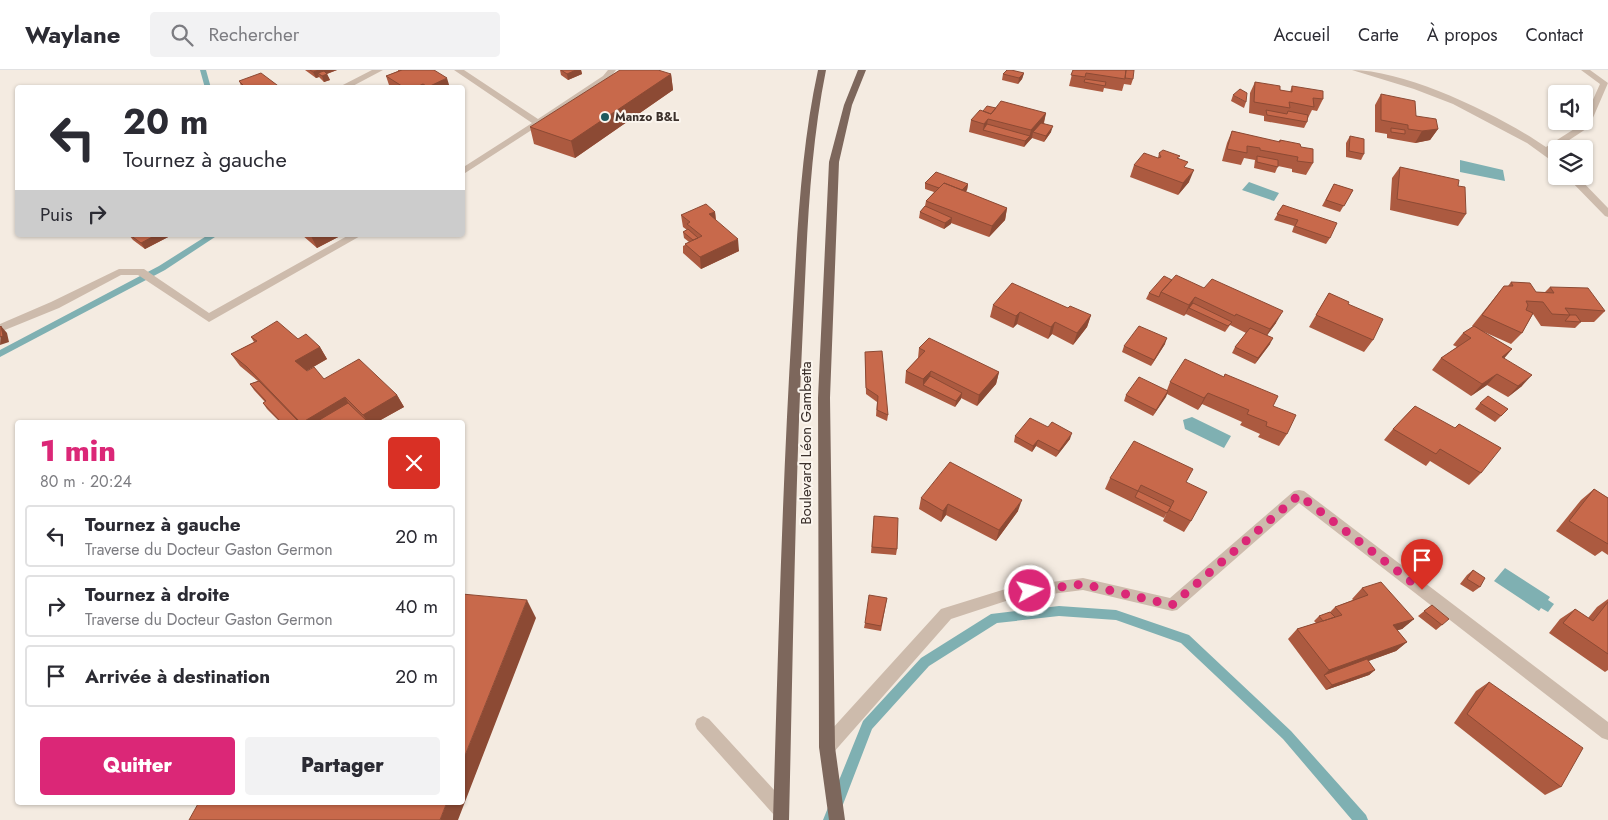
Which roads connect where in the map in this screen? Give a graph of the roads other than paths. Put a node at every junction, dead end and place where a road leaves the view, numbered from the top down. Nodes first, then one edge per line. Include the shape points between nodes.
1 (378, 70) edge
2 (458, 70) edge
3 (612, 70) edge
4 (822, 70) edge
5 (862, 70) edge
6 (1356, 70) edge
7 (1584, 70) edge
8 (347, 85) edge
9 (537, 122) junction
10 (1546, 150) joint
11 (465, 170) edge
12 (1580, 185) edge
13 (1608, 214) edge
14 (353, 237) edge
15 (0, 328) edge
16 (703, 724) dead end
17 (1608, 732) edge
18 (827, 747) junction
19 (780, 814) edge
20 (837, 820) edge

1 - 8 street
2 - 9 street
3 - 9 street via 606,78
4 - 19 main road, Boulevard Léon Gambetta via 814,108 803,229 793,405
5 - 18 main road, Boulevard Léon Gambetta via 848,105 834,162 824,398
6 - 10 street via 1435,93 1481,112
7 - 10 street via 1604,83 1586,125
9 - 11 street
12 - 13 street
14 - 15 street via 209,318 140,271 119,272 55,306
16 - 19 street
17 - 18 street via 1299,495 1172,605 1083,584 1012,593 946,614
18 - 20 main road, Boulevard Léon Gambetta

